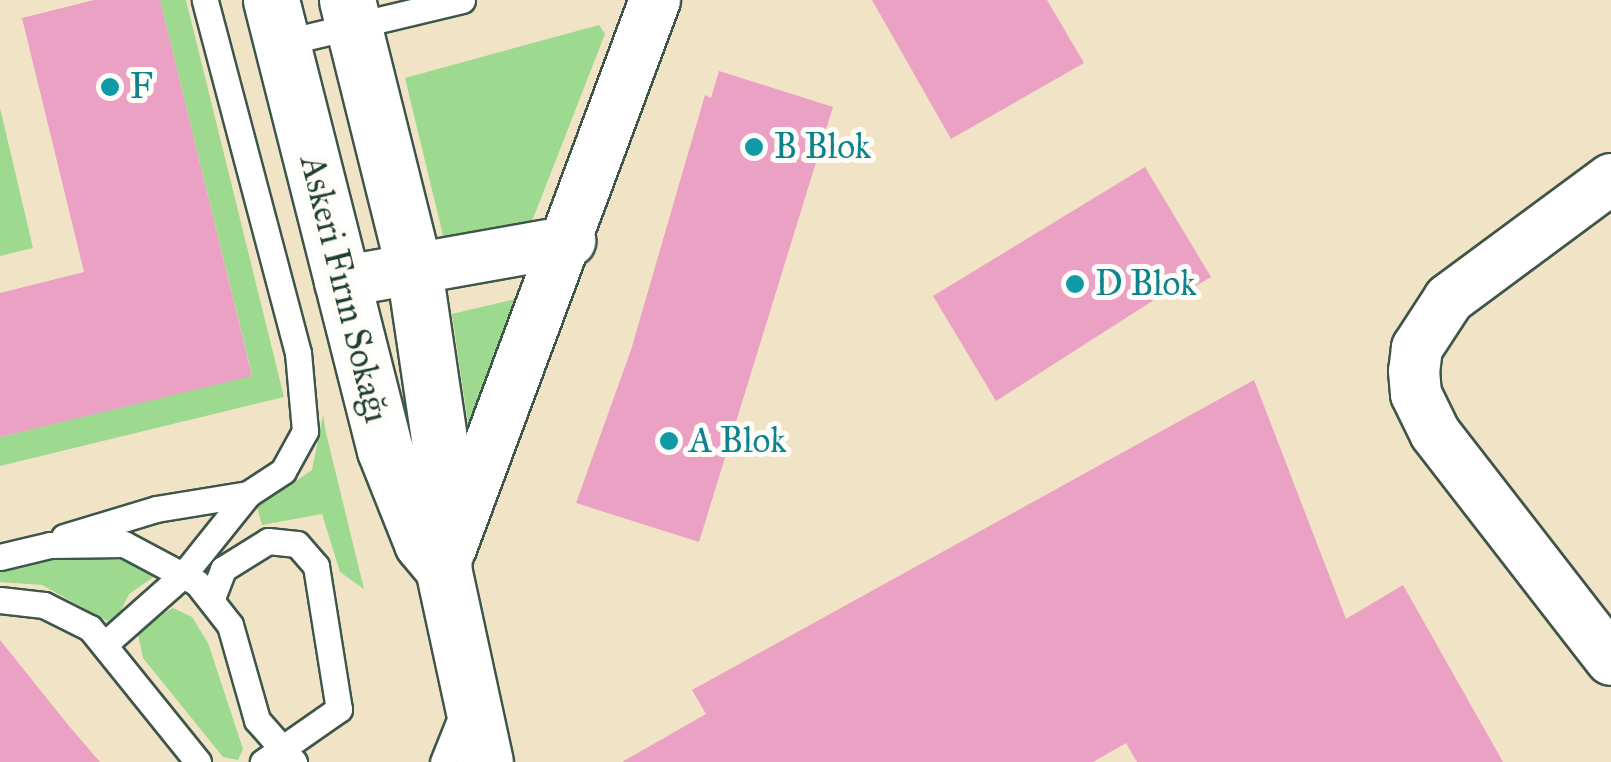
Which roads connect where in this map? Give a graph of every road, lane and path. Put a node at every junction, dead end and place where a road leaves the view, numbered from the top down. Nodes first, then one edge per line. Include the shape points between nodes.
1 (205, 0) edge
2 (462, 0) edge
3 (656, 0) edge
4 (350, 12) edge
5 (268, 14) edge
6 (1611, 178) edge
7 (570, 241) junction
8 (414, 269) junction
9 (340, 282) junction
10 (248, 494) junction
11 (50, 545) junction
12 (0, 557) edge
13 (442, 568) junction
14 (184, 574) junction
15 (212, 598) junction
16 (0, 600) edge
17 (106, 643) junction
18 (1611, 660) edge
19 (470, 694) junction
20 (278, 758) edge
21 (198, 762) edge
22 (443, 762) edge
23 (454, 762) edge
24 (485, 762) edge

1 - 10 lane via 304,394 299,448 282,471
2 - 4 lane
3 - 7 street
4 - 5 lane
4 - 8 street, Askeri Fırın Sokağı
5 - 9 street, Askeri Fırın Sokağı
6 - 18 street via 1449,299 1417,348 1414,371 1416,394 1435,434
7 - 8 street
7 - 13 street
8 - 9 street
8 - 13 street, Askeri Fırın Sokağı via 449,505
9 - 13 street, Askeri Fırın Sokağı via 385,450 422,543
10 - 11 lane via 90,525
10 - 14 lane
11 - 12 lane
11 - 14 lane via 124,544
13 - 19 street, Askeri Fırın Sokağı
14 - 15 lane
14 - 17 lane
15 - 20 lane via 230,625 258,720
15 - 20 lane via 223,570 268,540 297,544 316,566 338,708
16 - 17 lane via 44,605
17 - 21 lane
19 - 22 lane
19 - 23 lane
19 - 24 street, Askeri Fırın Sokağı

